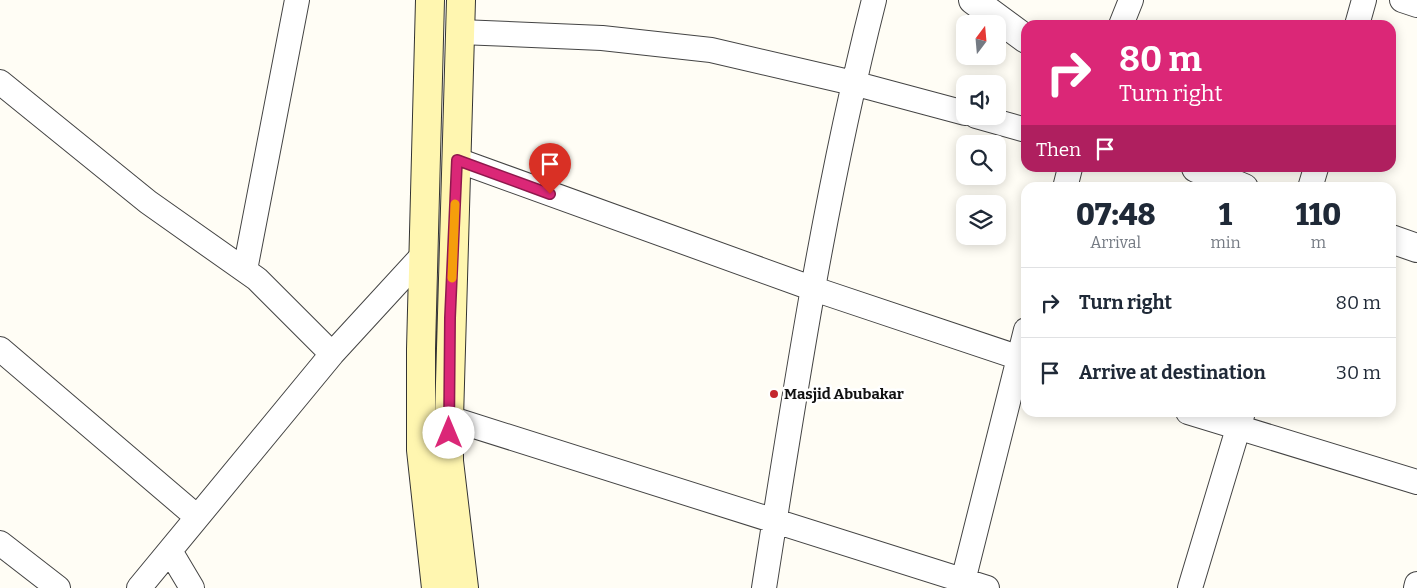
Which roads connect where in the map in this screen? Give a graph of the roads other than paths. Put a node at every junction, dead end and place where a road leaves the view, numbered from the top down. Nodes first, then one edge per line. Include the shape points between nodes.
1 (297, 0) edge
2 (430, 0) edge
3 (461, 0) edge
4 (874, 0) edge
5 (973, 0) edge
6 (1131, 0) edge
7 (1364, 0) edge
8 (1402, 0) edge
9 (1417, 5) edge
10 (1123, 20) edge
11 (1358, 20) edge
12 (460, 32) junction
13 (1021, 35) edge
14 (0, 82) edge
15 (853, 83) junction
16 (956, 111) edge
17 (1006, 124) edge
18 (1021, 129) edge
19 (457, 160) junction
20 (1206, 172) edge
21 (1230, 182) edge
22 (1396, 241) edge
23 (1417, 248) edge
24 (423, 255) junction
25 (245, 270) junction
26 (814, 289) junction
27 (0, 349) edge
28 (332, 354) junction
29 (1021, 358) edge
30 (1021, 366) edge
31 (1217, 417) edge
32 (449, 418) junction
33 (1241, 421) edge
34 (1417, 482) edge
35 (197, 517) junction
36 (774, 520) junction
37 (0, 543) edge
38 (170, 551) junction
39 (963, 581) junction
40 (58, 588) edge
41 (139, 588) edge
42 (192, 588) edge
43 (436, 588) edge
44 (464, 588) edge
45 (764, 588) edge
46 (987, 588) edge
47 (1190, 588) edge

1 - 25 street
2 - 24 main road
3 - 12 main road
4 - 15 street
5 - 13 street
6 - 10 street
7 - 11 street
8 - 9 street
12 - 15 street via 602,38 711,50
12 - 19 main road
14 - 25 street via 148,202
15 - 16 street
15 - 26 street
17 - 18 street
19 - 26 street
19 - 32 main road
20 - 21 street
22 - 23 street
24 - 28 street
24 - 43 main road via 422,450
25 - 28 street
26 - 29 street
26 - 36 street
27 - 35 street
28 - 35 street
30 - 39 street
31 - 33 street
32 - 36 street
32 - 44 main road via 449,461
33 - 34 street
33 - 47 street
35 - 38 street
36 - 39 street
36 - 45 street
37 - 40 street
38 - 41 street
38 - 42 street
39 - 46 street

